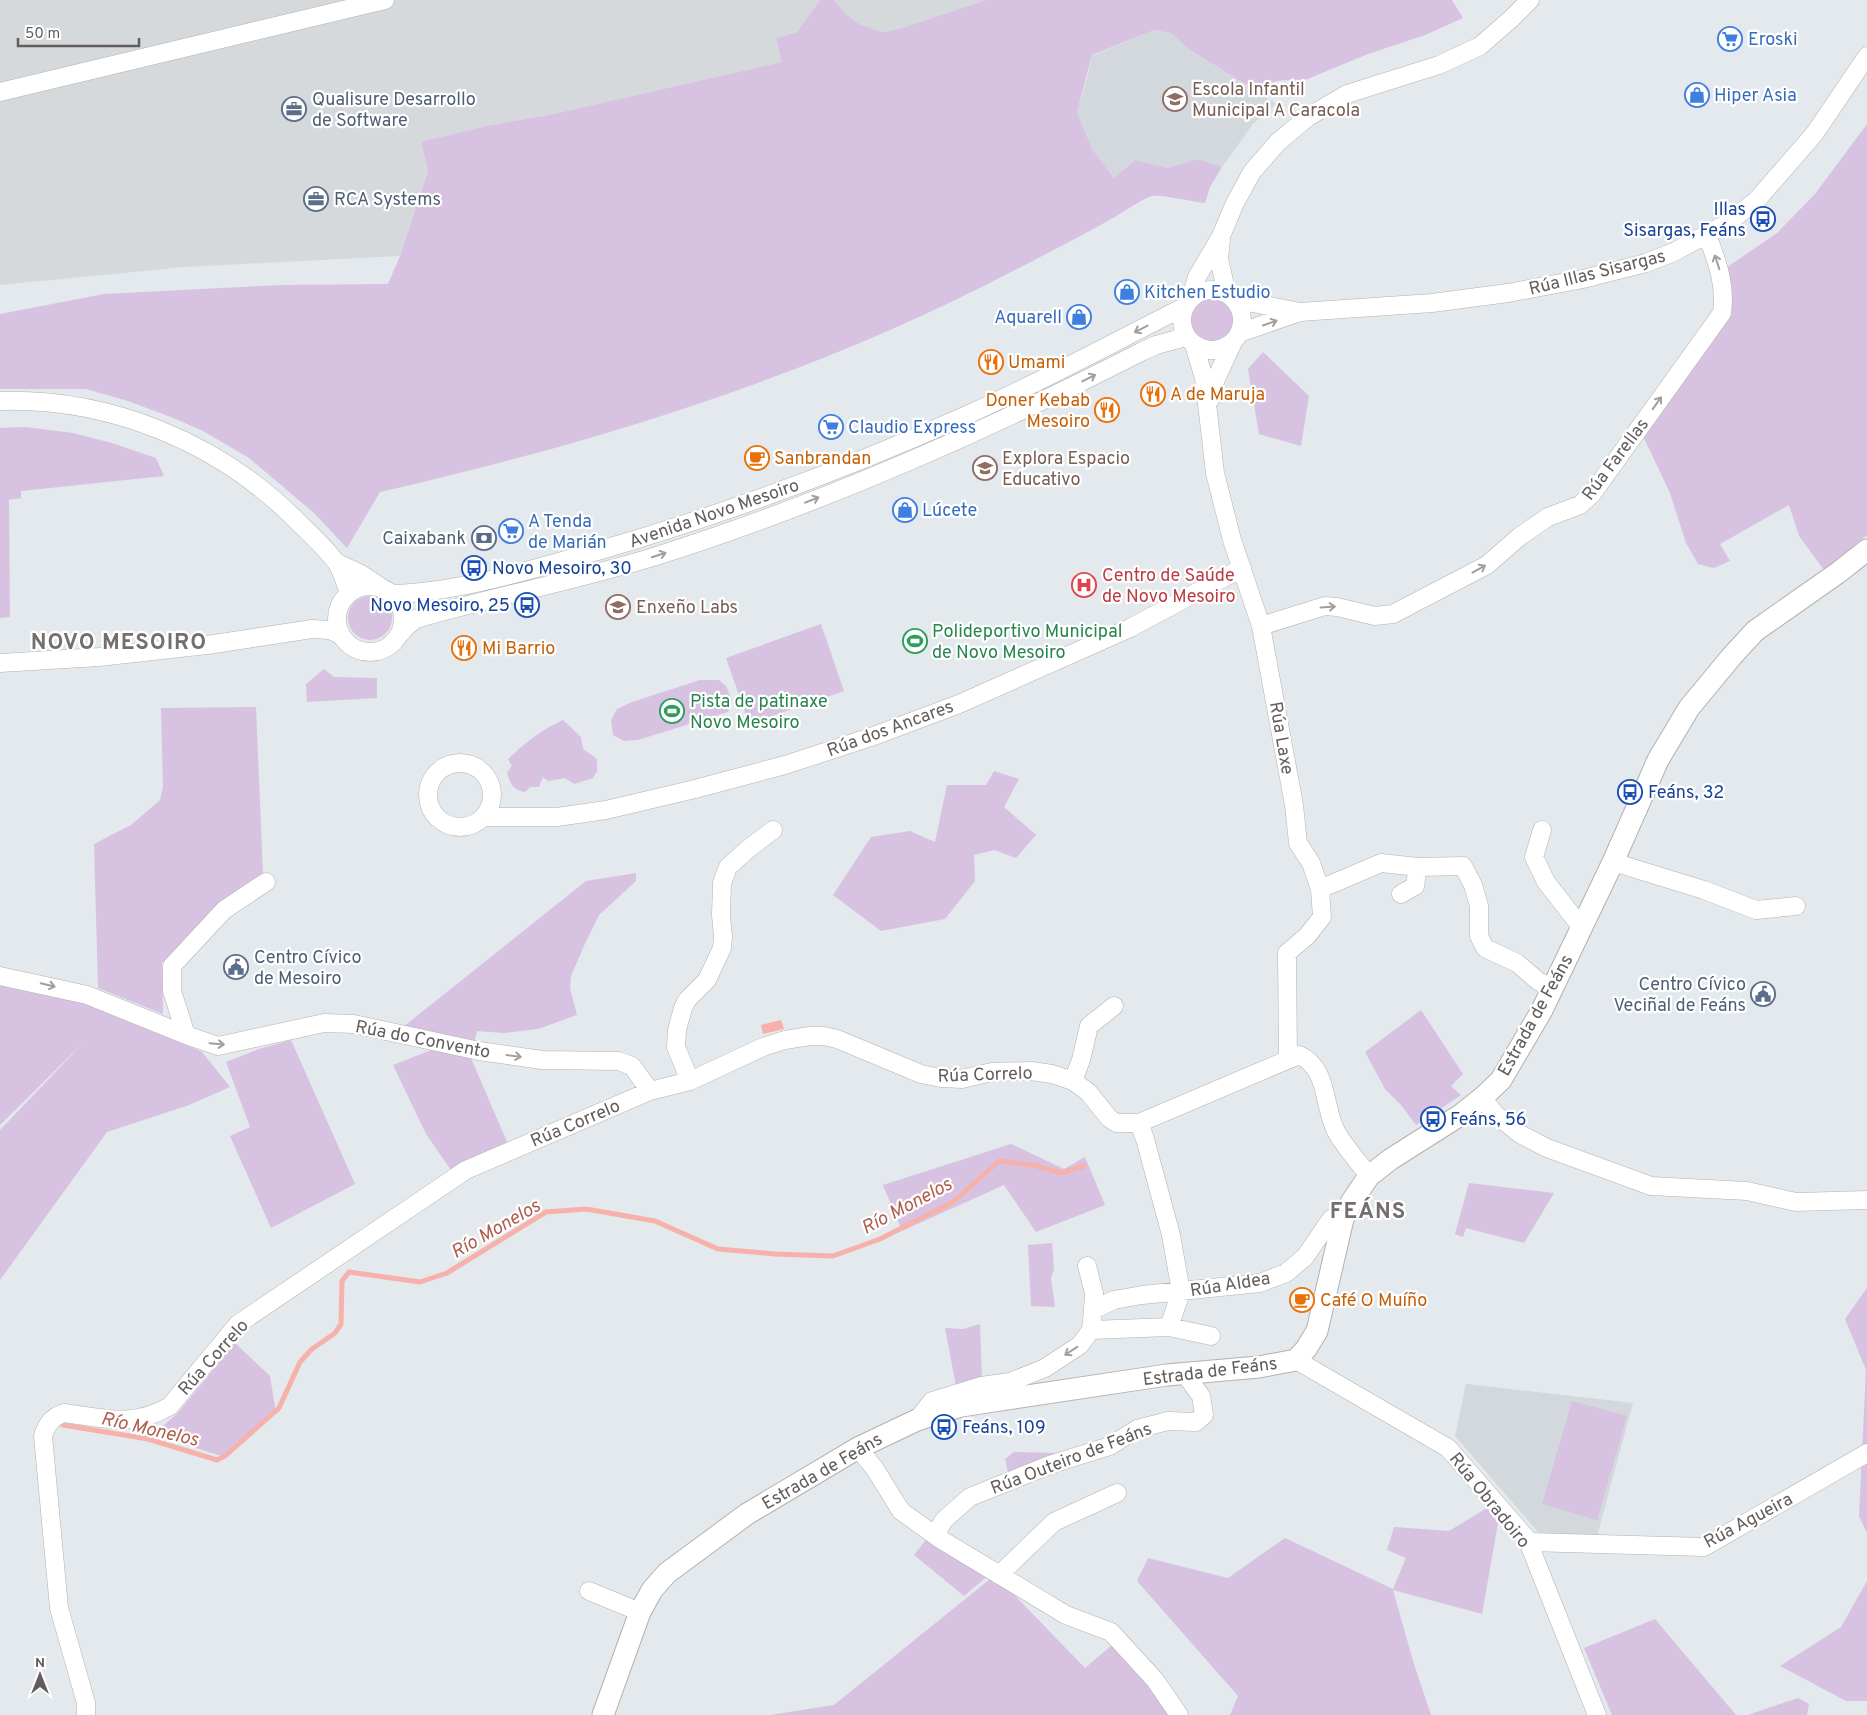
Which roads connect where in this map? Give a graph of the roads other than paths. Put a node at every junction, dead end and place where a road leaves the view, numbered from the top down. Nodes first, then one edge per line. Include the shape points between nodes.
1 (385, 0) edge
2 (1530, 0) edge
3 (1867, 56) edge
4 (0, 92) edge
5 (1707, 235) junction
6 (1221, 236) junction
7 (1228, 294) junction
8 (1187, 302) junction
9 (1300, 312) junction
10 (1236, 338) junction
11 (1190, 341) junction
12 (0, 400) edge
13 (1208, 405) junction
14 (1867, 550) edge
15 (337, 563) junction
16 (1242, 568) junction
17 (387, 591) junction
18 (345, 598) junction
19 (1261, 626) junction
20 (312, 629) junction
21 (341, 635) junction
22 (398, 636) junction
23 (0, 663) edge
24 (493, 796) junction
25 (515, 816) junction
26 (484, 817) junction
27 (772, 830) dead end
28 (1542, 830) dead end
29 (1613, 862) junction
30 (1418, 867) junction
31 (266, 882) dead end
32 (1320, 889) junction
33 (1401, 894) dead end
34 (1796, 906) dead end
35 (1582, 928) junction
36 (0, 976) edge
37 (1552, 988) junction
38 (1114, 1006) dead end
39 (186, 1035) junction
40 (1288, 1059) junction
41 (690, 1081) junction
42 (1073, 1081) junction
43 (650, 1092) junction
44 (1482, 1098) junction
45 (1138, 1123) junction
46 (1370, 1176) junction
47 (1867, 1200) edge
48 (1343, 1219) junction
49 (1088, 1266) dead end
50 (1181, 1292) junction
51 (1093, 1310) junction
52 (1169, 1326) junction
53 (1091, 1330) junction
54 (1211, 1336) dead end
55 (1296, 1360) junction
56 (1184, 1373) junction
57 (917, 1420) junction
58 (858, 1448) junction
59 (1867, 1453) edge
60 (1117, 1492) dead end
61 (934, 1535) junction
62 (1529, 1542) junction
63 (999, 1575) junction
64 (589, 1591) dead end
65 (640, 1612) junction
66 (86, 1715) edge
67 (603, 1715) edge
68 (1179, 1715) edge
69 (1597, 1715) edge

1 - 4 street
2 - 6 street via 1480,46 1439,65 1347,94 1308,116 1278,142 1252,172
3 - 5 street, Rúa Illas Sisargas via 1815,133 1781,174 1756,201
5 - 9 street, Rúa Illas Sisargas via 1646,262 1536,288 1432,303
19 -> 5 street, Rúa Farellas via 1325,606 1375,616 1393,614 1487,565 1548,517 1580,505 1592,494 1722,313 1722,282
6 - 7 street via 1220,259
6 - 8 street via 1197,277
7 - 8 street via 1210,290 1199,292
7 - 9 street, Rúa Illas Sisargas via 1253,303
7 - 10 street via 1242,312
8 - 11 street via 1181,317 1182,327
8 -> 17 street, Avenida Novo Mesoiro via 1054,374 880,453 788,489 646,537 544,566 441,590
10 -> 9 street, Rúa Illas Sisargas
10 - 11 street via 1224,348 1214,350 1203,350
10 - 13 street, Rúa Laxe via 1215,381
11 - 13 street, Rúa Laxe via 1204,378
22 -> 11 street, Avenida Novo Mesoiro via 416,619 649,558 874,477 971,435 1156,345
12 - 15 street via 43,401 95,410 158,428 184,440 241,474 278,502
13 - 16 street, Rúa Laxe via 1215,473
14 - 29 street, Estrada de Feáns via 1755,631 1689,708 1658,760
15 - 17 street
15 - 18 street
16 - 19 street, Rúa Laxe
16 - 25 street, Rúa dos Ancares via 1122,632 959,704 871,737 785,765 615,808 557,817
17 - 18 street via 370,586 359,588
17 - 22 street via 399,603 402,614
18 - 20 street via 328,618
18 - 21 street via 337,612
19 - 32 street, Rúa Laxe via 1298,843 1311,862
20 - 21 street via 330,630
20 - 23 street via 99,657
21 - 22 street via 348,644 369,652 380,650
24 - 25 street, Rúa dos Ancares
24 - 26 street via 491,808
24 - 26 street, Rúa dos Ancares via 492,785 486,775 468,763 456,762 446,766 436,772 430,782 429,804 442,822 464,827
25 - 26 street, Rúa dos Ancares
27 - 41 street via 728,867 722,883 722,948 706,980 687,1000 677,1030 676,1047
28 - 35 street via 1534,857 1546,882
29 - 34 street via 1756,910
29 - 35 street, Estrada de Feáns
30 - 32 street via 1382,862
30 - 33 street via 1415,886
30 - 37 street via 1463,866 1479,906 1479,936 1485,948 1518,963 1538,981
31 - 39 street via 224,910 172,966 172,991
32 - 40 street, Rúa Laxe via 1322,917 1287,953
35 - 37 street, Estrada de Feáns
36 -> 39 street, Rúa do Convento via 87,994
37 - 44 street, Estrada de Feáns via 1501,1080
38 - 42 street via 1089,1026
39 -> 43 street, Rúa do Convento via 218,1046 324,1023 354,1024 478,1051 533,1059 620,1061 632,1066
40 - 45 street, Rúa Correlo
40 - 46 street, Rúa Correlo via 1299,1055 1309,1059 1318,1069 1335,1130
41 - 42 street, Rúa Correlo via 763,1048 810,1036 837,1039 921,1074 941,1078 962,1079 992,1072 1032,1071
41 - 43 street, Rúa Correlo
42 - 45 street, Rúa Correlo via 1088,1092 1116,1123
43 - 66 street, Rúa Correlo via 466,1170 238,1324 170,1406 138,1419 64,1413 50,1421 43,1436 59,1608 86,1703
44 - 46 street, Estrada de Feáns
44 - 47 street via 1495,1114 1520,1134 1547,1148 1651,1186 1747,1191 1796,1202
45 - 50 street via 1171,1234
46 - 48 street, Estrada de Feáns
48 - 50 street, Rúa Aldea via 1331,1219 1305,1257 1286,1273 1260,1283
48 - 55 street, Estrada de Feáns via 1317,1331
49 - 51 street via 1094,1292
50 - 51 street, Rúa Aldea via 1114,1300
50 - 52 street
51 - 53 street
52 - 53 street
52 - 54 street
53 -> 57 street via 1080,1346 1045,1368 1010,1382 982,1386 932,1401
55 - 56 street, Estrada de Feáns via 1259,1367
55 - 62 street, Rúa Obradoiro via 1448,1448
56 - 57 street, Estrada de Feáns via 971,1405
56 - 61 street, Rúa Outeiro de Feáns via 1201,1396 1204,1415 1196,1422 1168,1421 1137,1429 1110,1446 1052,1464 970,1497 944,1520
57 - 58 street, Estrada de Feáns
58 - 61 street via 902,1512
58 - 65 street, Estrada de Feáns via 747,1514 666,1573
59 - 62 street, Rúa Agueira via 1704,1547
60 - 63 street via 1054,1522
61 - 63 street
62 - 69 street, Rúa Obradoiro
63 - 68 street via 1066,1615 1111,1632 1155,1680
64 - 65 street
65 - 67 street, Estrada de Feáns

